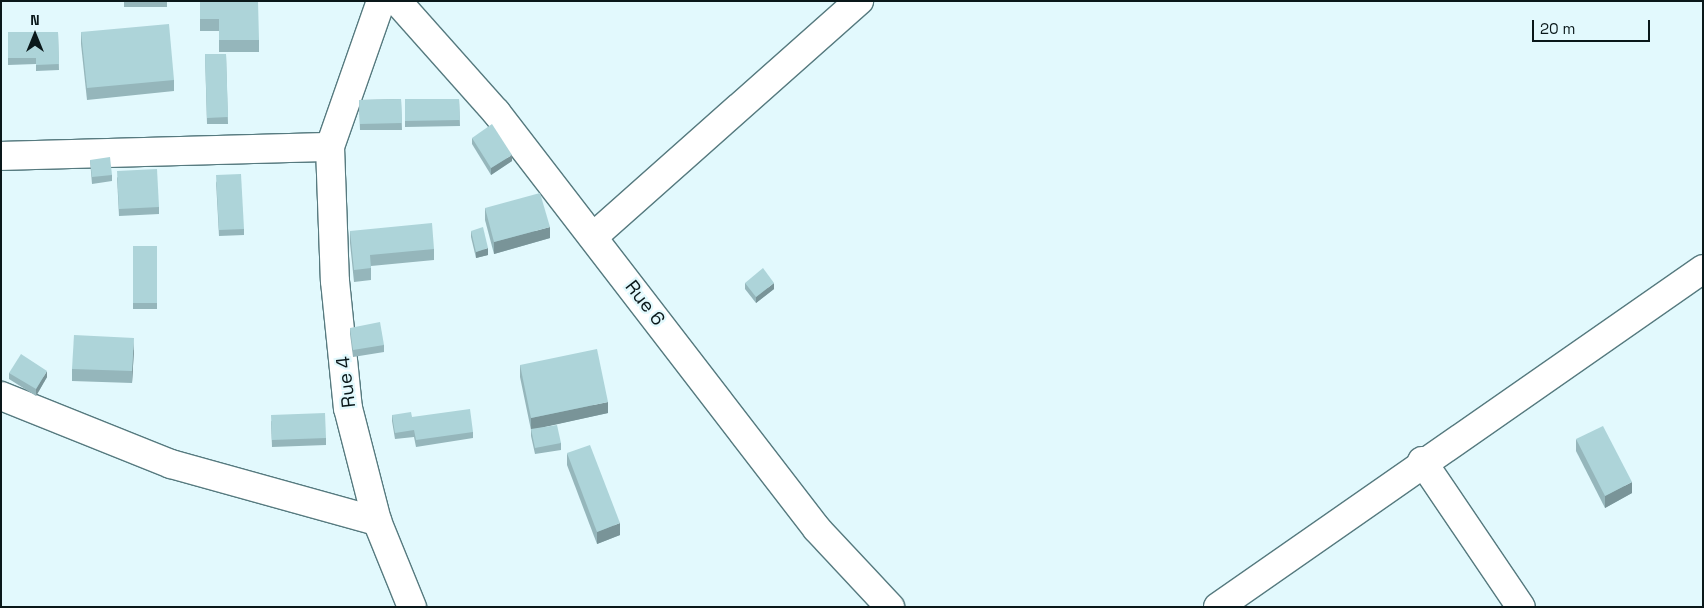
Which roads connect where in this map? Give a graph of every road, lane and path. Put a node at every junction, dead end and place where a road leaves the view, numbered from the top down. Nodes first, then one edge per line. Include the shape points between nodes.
1 (381, 1) edge
2 (397, 1) edge
3 (858, 1) edge
4 (330, 147) junction
5 (1, 156) edge
6 (593, 237) junction
7 (1703, 269) edge
8 (1, 396) edge
9 (1422, 461) junction
10 (377, 521) junction
11 (412, 607) edge
12 (890, 607) edge
13 (1218, 607) edge
14 (1521, 607) edge

1 - 4 street
2 - 6 street, Rue 6 via 496,112
3 - 6 street
4 - 5 street
4 - 10 street, Rue 4 via 335,281 348,408
6 - 12 street, Rue 6 via 817,529
7 - 9 street
8 - 10 street via 171,464
9 - 13 street
9 - 14 street
10 - 11 street, Rue 4

